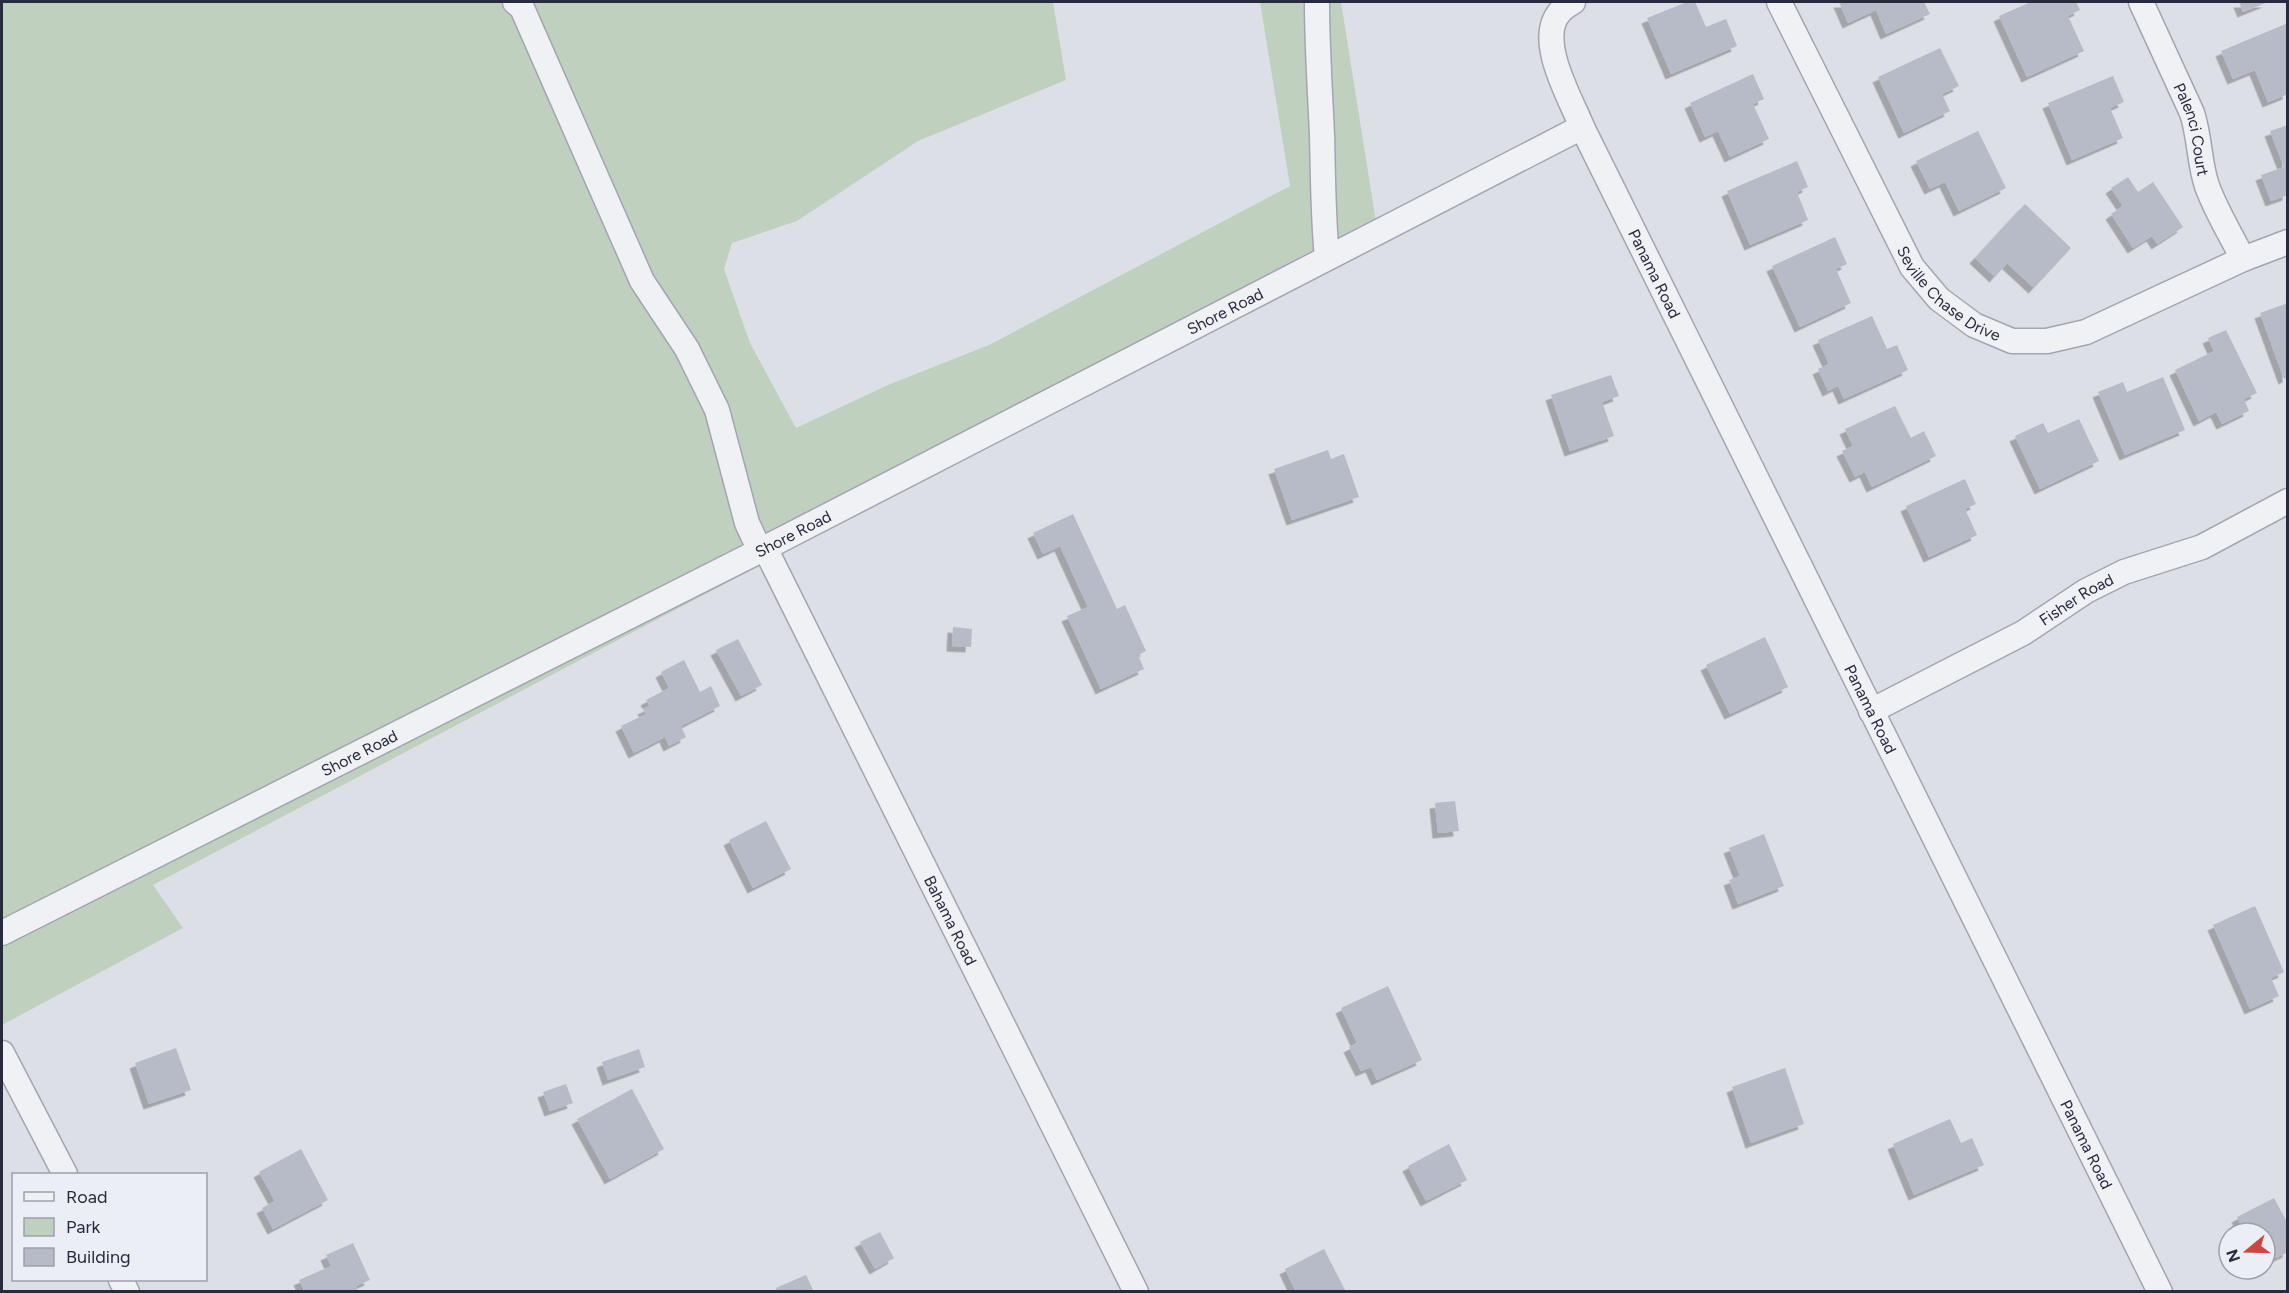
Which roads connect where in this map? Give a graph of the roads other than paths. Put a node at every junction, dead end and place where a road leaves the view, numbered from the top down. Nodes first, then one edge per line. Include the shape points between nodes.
1 (515, 2) edge
2 (1317, 2) edge
3 (1573, 2) edge
4 (1779, 2) edge
5 (2141, 2) edge
6 (1582, 127) junction
7 (2288, 242) edge
8 (1327, 258) junction
9 (2243, 259) junction
10 (2288, 501) edge
11 (763, 549) junction
12 (1871, 711) junction
13 (2, 933) edge
14 (2, 1053) edge
15 (64, 1173) edge
16 (1136, 1292) edge
17 (2160, 1292) edge

1 - 11 street, Bahama Road via 522,8 642,281 687,349 717,410 747,523
2 - 8 street
3 - 6 street via 1558,14 1551,46
4 - 9 street, Seville Chase Drive via 1912,267 1939,299 1974,325 2012,341 2047,341 2086,332
5 - 9 street, Palenci Court via 2192,113 2207,187
6 - 8 street, Shore Road
6 - 12 street, Panama Road
7 - 9 street, Seville Chase Drive
8 - 11 street, Shore Road
10 - 12 street, Fisher Road via 2202,547 2124,572 2086,591 2023,633
11 - 13 street, Shore Road
11 - 16 street, Bahama Road
12 - 17 street, Panama Road
14 - 15 street

